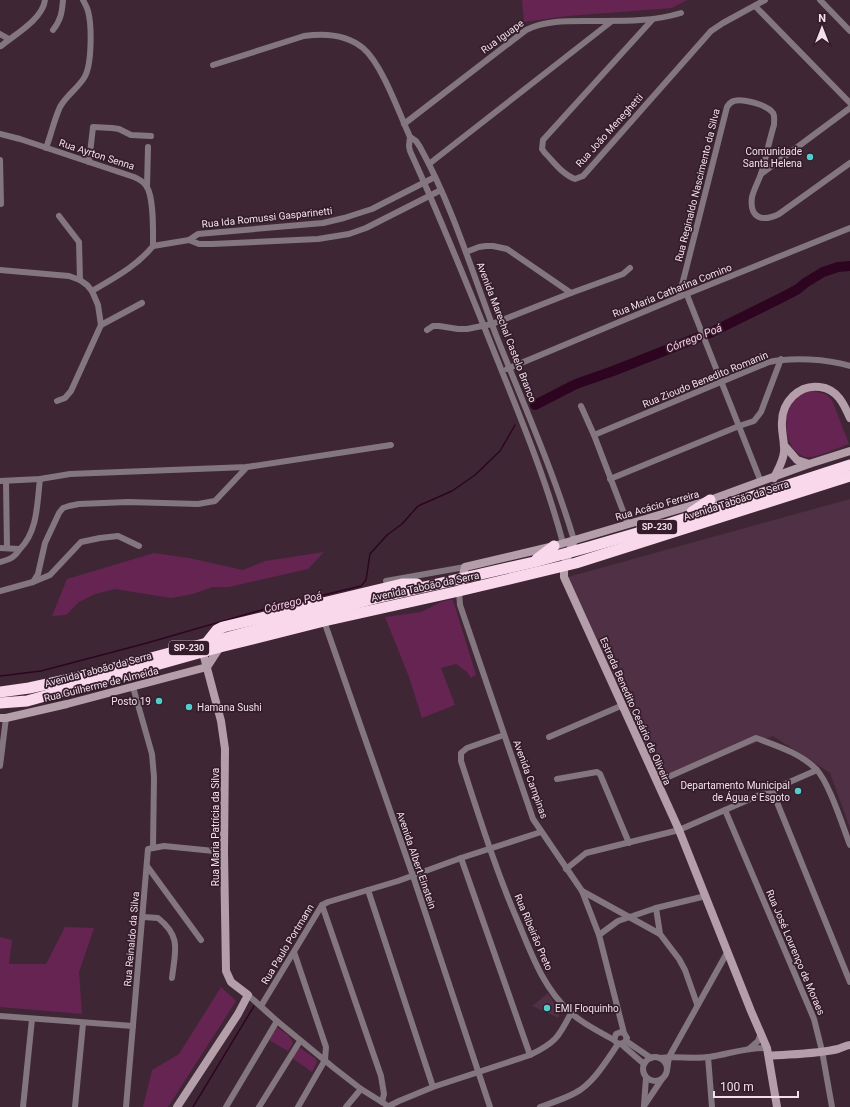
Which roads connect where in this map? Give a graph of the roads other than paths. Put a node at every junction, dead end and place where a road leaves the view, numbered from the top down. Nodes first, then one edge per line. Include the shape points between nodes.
1 (45, 0) edge
2 (63, 0) edge
3 (83, 0) edge
4 (765, 0) edge
5 (820, 0) edge
6 (755, 6) junction
7 (680, 14) dead end
8 (652, 20) junction
9 (612, 22) junction
10 (53, 30) dead end
11 (850, 31) edge
12 (0, 34) edge
13 (9, 39) junction
14 (0, 46) edge
15 (213, 65) dead end
16 (850, 103) edge
17 (850, 108) edge
18 (404, 124) junction
19 (0, 134) edge
20 (151, 136) dead end
21 (410, 137) junction
22 (148, 147) dead end
23 (46, 148) junction
24 (0, 160) edge
25 (89, 162) junction
26 (850, 163) edge
27 (429, 164) junction
28 (761, 174) junction
29 (435, 177) junction
30 (424, 182) junction
31 (147, 187) junction
32 (441, 190) junction
33 (430, 196) junction
34 (1, 204) dead end
35 (59, 216) dead end
36 (850, 228) edge
37 (189, 240) junction
38 (153, 246) junction
39 (466, 252) junction
40 (630, 268) dead end
41 (0, 270) edge
42 (80, 280) junction
43 (92, 291) junction
44 (570, 293) junction
45 (687, 295) junction
46 (679, 297) junction
47 (142, 303) dead end
48 (492, 324) junction
49 (101, 325) junction
50 (484, 326) junction
51 (427, 330) dead end
52 (781, 359) junction
53 (850, 366) edge
54 (510, 368) junction
55 (502, 371) junction
56 (721, 382) junction
57 (57, 401) dead end
58 (522, 401) junction
59 (515, 403) junction
60 (581, 406) dead end
61 (850, 418) edge
62 (739, 426) junction
63 (594, 435) junction
64 (538, 442) junction
65 (391, 445) dead end
66 (531, 445) junction
67 (784, 445) junction
68 (850, 451) edge
69 (792, 456) junction
70 (809, 464) junction
71 (850, 465) edge
72 (247, 467) junction
73 (792, 471) junction
74 (850, 476) edge
75 (40, 478) junction
76 (774, 478) junction
77 (610, 479) junction
78 (3, 481) edge
79 (761, 482) junction
80 (556, 484) junction
81 (547, 488) junction
82 (710, 500) junction
83 (628, 524) junction
84 (665, 525) junction
85 (574, 540) junction
86 (139, 546) dead end
87 (562, 547) junction
88 (3, 548) edge
89 (19, 549) junction
90 (0, 562) edge
91 (534, 562) junction
92 (465, 567) junction
93 (561, 570) junction
94 (462, 579) junction
95 (34, 582) junction
96 (386, 582) dead end
97 (0, 591) edge
98 (459, 591) junction
99 (324, 620) junction
100 (220, 647) junction
101 (204, 648) junction
102 (207, 667) junction
103 (127, 669) junction
104 (133, 687) junction
105 (0, 692) edge
106 (0, 703) edge
107 (623, 705) junction
108 (3, 718) edge
109 (504, 735) junction
110 (549, 737) dead end
111 (0, 766) edge
112 (817, 770) junction
113 (557, 779) dead end
114 (658, 782) junction
115 (772, 790) junction
116 (725, 810) junction
117 (679, 830) junction
118 (541, 832) junction
119 (629, 843) junction
120 (850, 845) edge
121 (153, 848) junction
122 (490, 849) junction
123 (224, 852) junction
124 (461, 858) junction
125 (147, 866) junction
126 (566, 869) junction
127 (413, 876) junction
128 (368, 890) junction
129 (582, 891) junction
130 (706, 896) junction
131 (322, 905) junction
132 (656, 908) junction
133 (143, 917) junction
134 (629, 917) junction
135 (660, 934) junction
136 (599, 935) junction
137 (201, 940) dead end
138 (294, 952) junction
139 (728, 952) junction
140 (172, 978) dead end
141 (850, 982) edge
142 (248, 995) junction
143 (697, 1004) junction
144 (260, 1006) junction
145 (571, 1013) junction
146 (0, 1016) edge
147 (32, 1019) junction
148 (277, 1021) junction
149 (83, 1024) junction
150 (133, 1026) junction
151 (624, 1033) junction
152 (761, 1033) junction
153 (300, 1040) junction
154 (620, 1042) junction
155 (850, 1045) edge
156 (840, 1048) junction
157 (749, 1049) junction
158 (850, 1050) edge
159 (822, 1051) junction
160 (768, 1052) junction
161 (530, 1055) junction
162 (670, 1057) junction
163 (708, 1057) junction
164 (651, 1058) junction
165 (660, 1058) junction
166 (325, 1060) junction
167 (644, 1064) junction
168 (667, 1070) junction
169 (478, 1072) junction
170 (646, 1078) junction
171 (662, 1079) junction
172 (433, 1087) junction
173 (361, 1089) junction
174 (382, 1102) junction
175 (23, 1107) edge
176 (75, 1107) edge
177 (126, 1107) edge
178 (177, 1107) edge
179 (226, 1107) edge
180 (259, 1107) edge
181 (298, 1107) edge
182 (346, 1107) edge
183 (388, 1107) edge
184 (490, 1107) edge
185 (540, 1107) edge
186 (644, 1107) edge
187 (712, 1107) edge
188 (777, 1107) edge
189 (832, 1107) edge

1 - 13 street via 37,17
2 - 10 street via 62,15
3 - 23 street via 91,25 87,72 60,107
4 - 6 street, Rua João Meneghetti
5 - 11 street
6 - 8 street, Rua João Meneghetti via 711,31 583,176 570,178 542,149 544,140
6 - 16 street
7 - 8 street, Rua Iguape
8 - 9 street, Rua Iguape
9 - 18 street, Rua Iguape via 543,23 534,26
9 - 27 street
12 - 13 street
13 - 14 street
15 - 18 street, Avenida Marechal Castelo Branco via 304,36 329,34 349,40 363,48 374,60
17 - 28 street
18 - 21 street, Avenida Marechal Castelo Branco
19 - 23 street, Rua Ayrton Senna
20 - 25 street via 131,135 119,129 93,127
21 - 27 street, Avenida Marechal Castelo Branco via 416,141
21 - 30 street, Avenida Marechal Castelo Branco via 410,151
22 - 31 street
23 - 25 street, Rua Ayrton Senna
24 - 34 street
25 - 31 street, Rua Ayrton Senna via 134,177
26 - 28 street, Rua Reginaldo Nascimento da Silva via 770,219 759,217 752,207 752,198
27 - 29 street, Avenida Marechal Castelo Branco
28 - 46 street, Rua Reginaldo Nascimento da Silva via 774,125 773,113 754,102 732,101 727,107
29 - 30 street, Rua Ida Romussi Gasparinetti
29 - 32 street, Avenida Marechal Castelo Branco
30 - 33 street, Avenida Marechal Castelo Branco
30 - 37 street, Rua Ida Romussi Gasparinetti via 372,209 344,218 323,223 198,234
31 - 38 street via 152,209
32 - 33 street, Rua Ida Romussi Gasparinetti
32 - 39 street, Avenida Marechal Castelo Branco
33 - 37 street, Rua Ida Romussi Gasparinetti via 366,228 335,236 212,244 199,244
33 - 50 street, Avenida Marechal Castelo Branco
35 - 42 street via 79,242
36 - 45 street, Rua Maria Catharina Comino
37 - 38 street, Rua Ida Romussi Gasparinetti
38 - 43 street via 133,265
39 - 44 street via 486,246 507,249
39 - 48 street, Avenida Marechal Castelo Branco
40 - 44 street via 623,274
41 - 42 street via 69,276
42 - 43 street
43 - 49 street via 98,305
44 - 48 street
45 - 46 street, Rua Maria Catharina Comino
45 - 56 street
46 - 54 street, Rua Maria Catharina Comino
47 - 49 street
48 - 50 street
48 - 54 street, Avenida Marechal Castelo Branco
49 - 57 street via 71,390 65,398
50 - 51 street via 458,329 439,326
50 - 55 street, Avenida Marechal Castelo Branco
52 - 53 street, Rua Zioudo Benedito Romanin via 821,361
52 - 56 street, Rua Zioudo Benedito Romanin
52 - 62 street via 761,412 754,421
54 - 55 street, Rua Maria Catharina Comino
54 - 58 street, Avenida Marechal Castelo Branco
55 - 59 street, Avenida Marechal Castelo Branco
56 - 62 street
56 - 63 street, Rua Zioudo Benedito Romanin
58 - 59 street
58 - 64 street, Avenida Marechal Castelo Branco
59 - 66 street, Avenida Marechal Castelo Branco
60 - 63 street
61 - 67 main road via 841,400 830,390 816,386 801,390 790,399 783,413
62 - 77 street
62 - 79 street
63 - 77 street
64 - 66 street
64 - 80 street, Avenida Marechal Castelo Branco
65 - 72 street
66 - 81 street, Avenida Marechal Castelo Branco
67 - 69 main road
67 - 76 main road via 781,463
68 - 70 main road, Rua Acácio Ferreira
69 - 70 main road
69 - 73 main road
70 - 73 main road, Rua Acácio Ferreira
71 - 84 highway, Avenida Taboão da Serra / SP-230
72 - 75 street via 70,474
72 - 95 street via 215,501 198,504 79,504 63,508 45,543
73 - 76 main road, Rua Acácio Ferreira
74 - 93 highway, Avenida Taboão da Serra / SP-230
75 - 78 street
75 - 89 street via 34,524 24,546
76 - 79 main road, Rua Acácio Ferreira
77 - 83 street
78 - 88 street
79 - 82 main road, Rua Acácio Ferreira
80 - 81 street
80 - 85 street, Avenida Marechal Castelo Branco
81 - 87 street, Avenida Marechal Castelo Branco
82 - 83 main road, Rua Acácio Ferreira
82 - 84 highway
83 - 85 main road, Rua Acácio Ferreira
84 - 87 highway, Avenida Taboão da Serra / SP-230
85 - 87 main road
86 - 95 street via 118,536 81,542 50,575
87 - 91 highway
87 - 91 highway, Avenida Taboão da Serra / SP-230
87 - 92 main road
87 - 93 main road
88 - 89 street
89 - 90 street via 14,557
91 - 94 highway, Avenida Taboão da Serra / SP-230
92 - 94 main road
92 - 96 street
93 - 98 highway, Avenida Taboão da Serra / SP-230
93 - 107 main road, Estrada Benedito Cesário de Oliveira
94 - 98 main road
94 - 101 highway, Avenida Taboão da Serra / SP-230 via 361,602
95 - 97 street
98 - 99 highway, Avenida Taboão da Serra / SP-230
98 - 109 street, Avenida Campinas via 460,605
99 - 100 highway, Avenida Taboão da Serra / SP-230
99 - 127 street, Avenida Albert Einstein
100 - 101 highway, Avenida Taboão da Serra / SP-230
100 - 102 main road
101 - 102 main road, Rua Maria Patrícia da Silva
101 - 103 highway, Avenida Taboão da Serra / SP-230
102 - 104 main road, Rua Guilherme de Almeida
102 - 123 main road, Rua Maria Patrícia da Silva via 222,726 225,749
103 - 104 main road
103 - 105 highway, Avenida Taboão da Serra / SP-230
103 - 106 highway, Avenida Taboão da Serra / SP-230 via 27,701
104 - 108 main road, Rua Guilherme de Almeida
104 - 121 street via 152,754
107 - 110 street
107 - 114 main road, Estrada Benedito Cesário de Oliveira
108 - 111 street
109 - 118 street, Avenida Campinas via 530,810
109 - 122 street, Rua Ribeirão Preto via 467,748 461,753 461,761
112 - 114 street via 794,754 756,738
112 - 115 street
112 - 120 street via 828,788
113 - 119 street via 597,772 602,776
114 - 117 main road, Estrada Benedito Cesário de Oliveira
115 - 116 street
115 - 141 street
116 - 117 street
116 - 159 street, Rua José Lourenço de Moraes via 814,1019
117 - 119 street
117 - 130 main road, Estrada Benedito Cesário de Oliveira
118 - 122 street, Rua Paulo Portmann
118 - 126 street, Avenida Campinas
119 - 126 street via 586,853
121 - 123 street via 164,846
121 - 125 street, Rua Reinaldo da Silva via 148,849
122 - 124 street, Rua Paulo Portmann
122 - 145 street, Rua Ribeirão Preto via 536,965 550,988
123 - 142 main road, Rua Maria Patrícia da Silva via 226,971 231,982
124 - 127 street, Rua Paulo Portmann
124 - 161 street
125 - 133 street, Rua Reinaldo da Silva
125 - 137 street
126 - 129 street, Avenida Campinas
127 - 128 street, Rua Paulo Portmann
127 - 169 street, Avenida Albert Einstein
128 - 131 street, Rua Paulo Portmann
128 - 172 street
129 - 134 street
129 - 136 street, Avenida Campinas
130 - 132 street
130 - 139 main road, Estrada Benedito Cesário de Oliveira
131 - 138 street, Rua Paulo Portmann
131 - 174 street via 381,1076 384,1094
132 - 134 street
132 - 135 street
133 - 140 street via 158,918 175,938
133 - 150 street, Rua Reinaldo da Silva
134 - 135 street
134 - 136 street via 612,924
135 - 143 street via 685,970
136 - 151 street, Avenida Campinas
138 - 144 street, Rua Paulo Portmann
138 - 166 street via 325,1042
139 - 143 street
139 - 152 main road, Estrada Benedito Cesário de Oliveira
142 - 144 street
142 - 178 main road
143 - 162 street
144 - 148 street
145 - 154 street, Rua Ribeirão Preto
145 - 161 street via 555,1041
146 - 147 street
147 - 149 street
147 - 175 street
148 - 153 street
148 - 179 street
149 - 150 street
149 - 176 street
150 - 177 street, Rua Reinaldo da Silva
151 - 154 street, Avenida Campinas via 626,1038
151 - 154 street via 618,1033 614,1037
152 - 157 street via 758,1041
152 - 160 main road, Estrada Benedito Cesário de Oliveira
153 - 166 street
153 - 180 street
154 - 164 street
154 - 167 street
154 - 185 street via 600,1071 582,1089
155 - 156 main road
156 - 158 main road
156 - 159 main road
157 - 160 street
157 - 163 street
159 - 160 main road
159 - 189 street, Rua José Lourenço de Moraes
160 - 188 main road, Estrada Benedito Cesário de Oliveira
161 - 169 street
162 - 163 street
162 - 165 street
162 - 168 street
163 - 187 street
164 - 165 street
164 - 167 street
165 - 168 street
166 - 173 street
166 - 181 street
167 - 170 street via 643,1074
168 - 171 street
169 - 172 street
169 - 184 street, Avenida Albert Einstein
170 - 171 street via 654,1081
170 - 186 street
171 - 186 street
172 - 183 street
173 - 174 street
173 - 182 street
174 - 183 street

